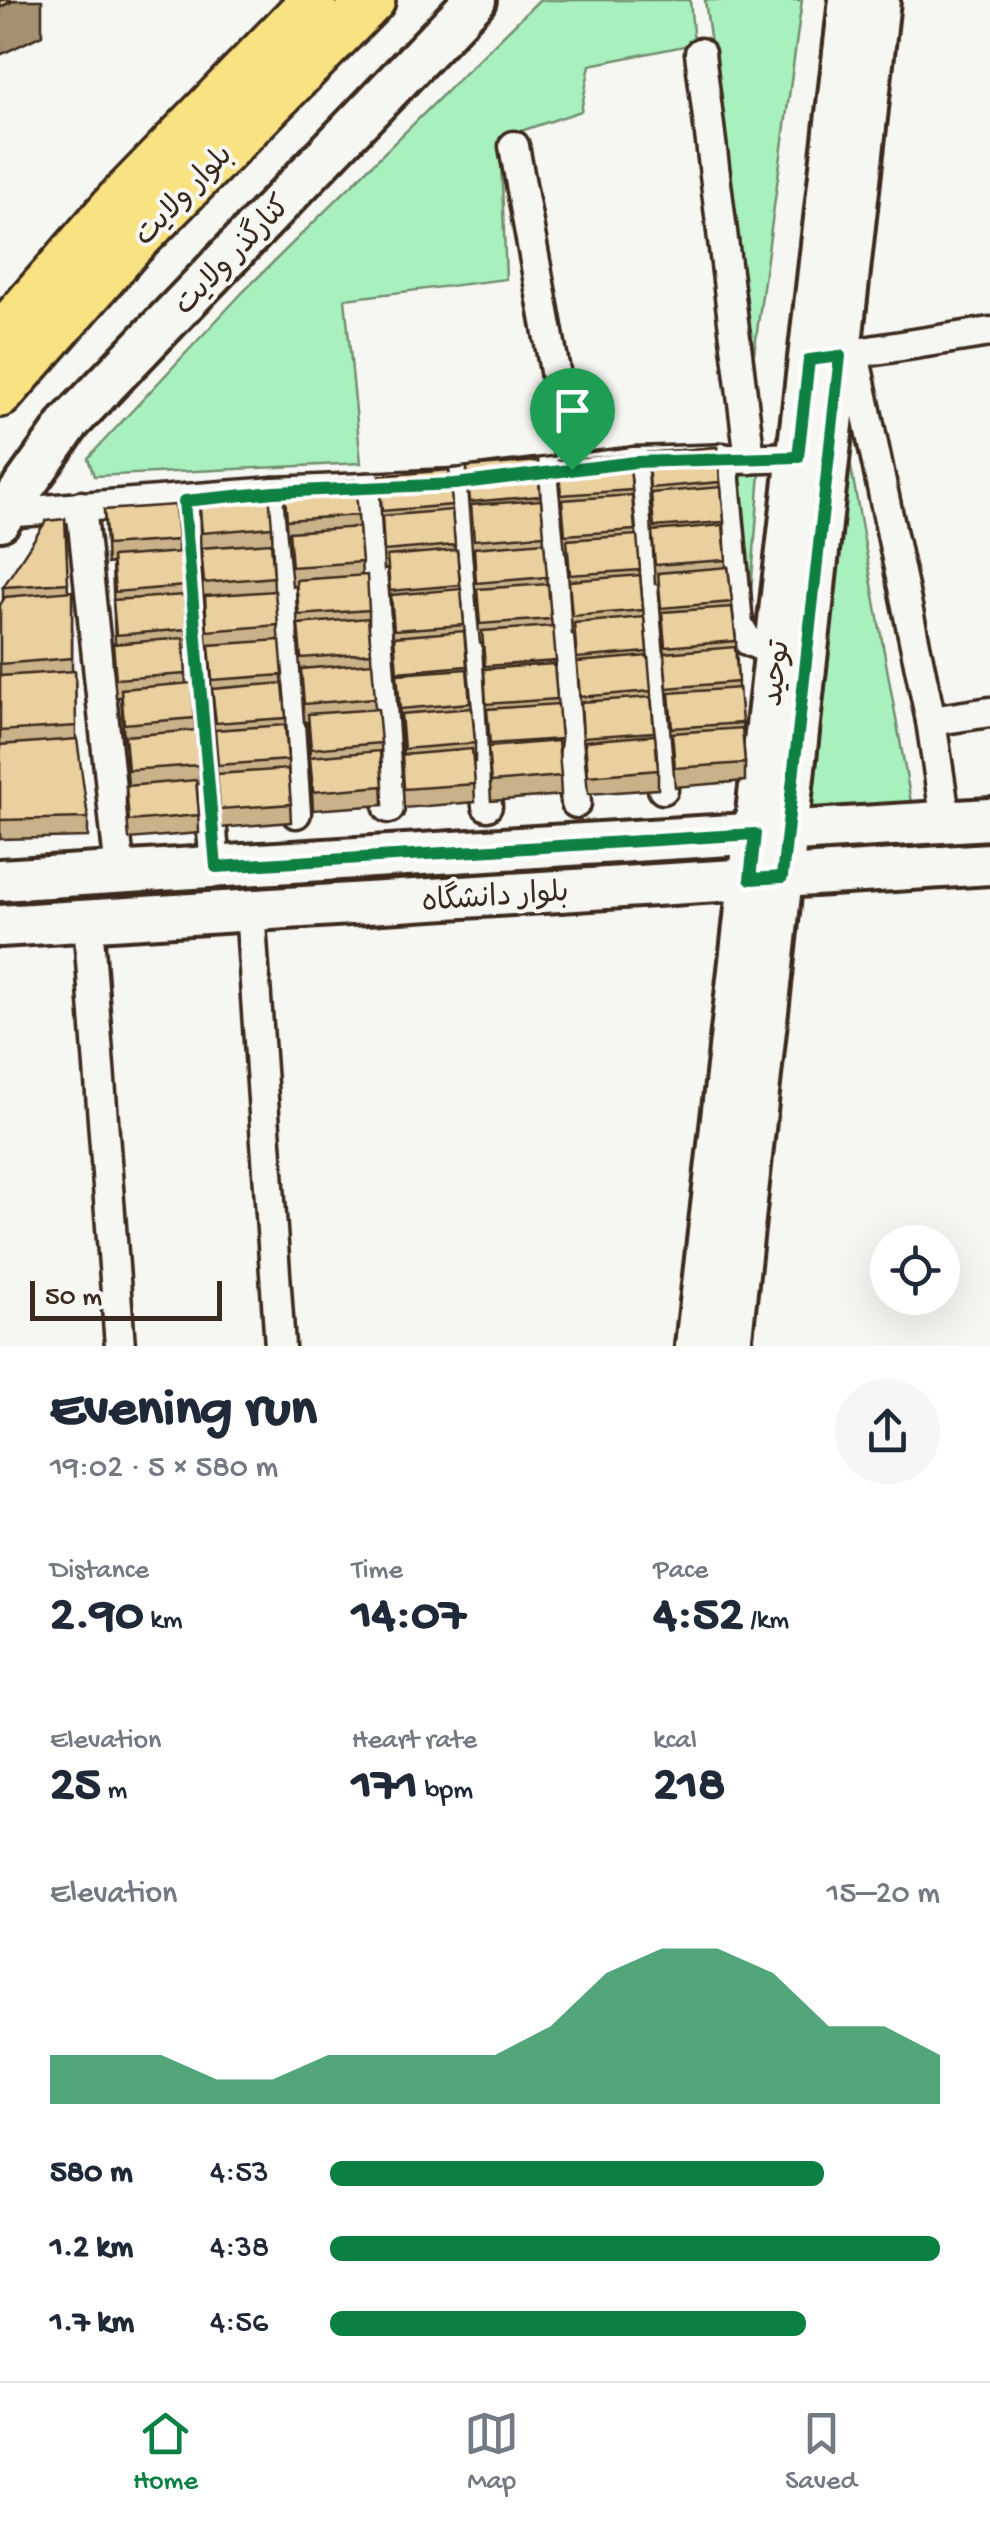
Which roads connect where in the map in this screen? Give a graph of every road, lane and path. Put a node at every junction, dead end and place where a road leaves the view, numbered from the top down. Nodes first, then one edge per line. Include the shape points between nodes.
1 (314, 0) edge
2 (372, 0) edge
3 (475, 0) edge
4 (850, 0) edge
5 (879, 0) edge
6 (700, 53) dead end
7 (514, 146) dead end
8 (990, 332) edge
9 (0, 337) edge
10 (835, 356) junction
11 (0, 394) edge
12 (798, 457) junction
13 (736, 458) junction
14 (635, 462) junction
15 (572, 470) junction
16 (544, 474) junction
17 (455, 484) junction
18 (367, 488) junction
19 (274, 492) junction
20 (184, 501) junction
21 (80, 506) junction
22 (2, 516) edge
23 (776, 654) junction
24 (990, 712) edge
25 (932, 721) junction
26 (664, 789) dead end
27 (576, 803) dead end
28 (487, 806) dead end
29 (389, 808) dead end
30 (296, 814) dead end
31 (990, 819) edge
32 (946, 822) junction
33 (772, 833) junction
34 (990, 864) edge
35 (216, 867) junction
36 (120, 873) junction
37 (766, 878) junction
38 (0, 880) edge
39 (250, 910) junction
40 (88, 920) junction
41 (0, 926) edge
42 (120, 1346) edge
43 (280, 1346) edge
44 (696, 1346) edge
45 (730, 1346) edge

1 - 9 main road, بلوار ولایت via 117,203
2 - 11 main road, بلوار ولایت via 132,245
3 - 22 main road, کنارگذر ولایت via 70,422
4 - 10 main road, توحید
5 - 10 main road, توحید
6 - 13 street
7 - 15 street
8 - 10 street
10 - 12 main road, توحید
10 - 25 street
10 - 33 main road, توحید
12 - 13 street
12 - 23 main road, توحید
13 - 14 street
13 - 23 street via 738,624 747,640
14 - 15 street
14 - 26 street
15 - 16 street
16 - 17 street
16 - 27 street
17 - 18 street
17 - 28 street
18 - 19 street
18 - 29 street
19 - 20 street
19 - 30 street
20 - 21 street
20 - 35 street
21 - 22 street
21 - 36 street
23 - 33 main road, توحید
24 - 25 street
25 - 32 street
31 - 32 main road, بلوار دانشگاه
32 - 33 main road, بلوار دانشگاه
33 - 35 main road, بلوار دانشگاه
33 - 37 main road, توحید
34 - 37 main road, بلوار دانشگاه
35 - 36 main road, بلوار دانشگاه
36 - 38 main road, بلوار دانشگاه
37 - 39 main road, بلوار دانشگاه
37 - 44 main road, توحید
37 - 45 main road, توحید
39 - 40 main road, بلوار دانشگاه
39 - 43 street
40 - 41 main road, بلوار دانشگاه
40 - 42 street

